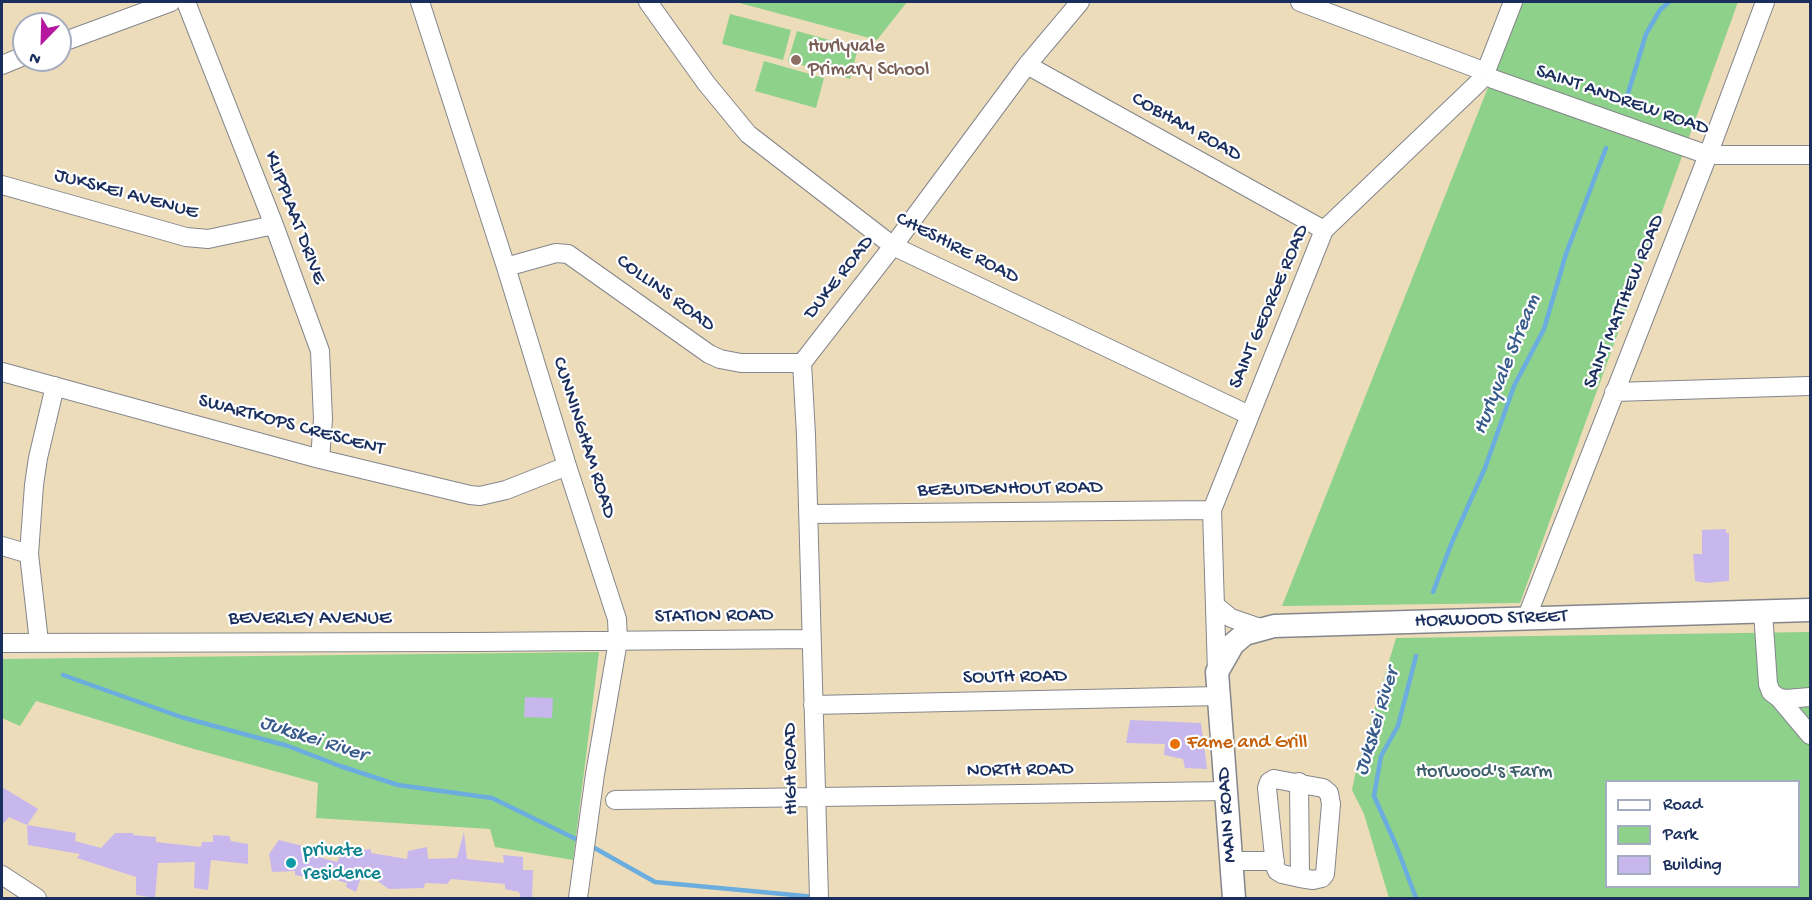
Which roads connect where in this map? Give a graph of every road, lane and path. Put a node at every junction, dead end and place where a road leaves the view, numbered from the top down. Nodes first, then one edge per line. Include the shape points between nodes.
1 (171, 2) edge
2 (186, 2) edge
3 (420, 2) edge
4 (648, 2) edge
5 (1080, 2) edge
6 (1300, 2) edge
7 (1513, 2) edge
8 (1765, 2) edge
9 (72, 39) edge
10 (1027, 65) junction
11 (1484, 74) junction
12 (1708, 155) junction
13 (1810, 155) edge
14 (2, 185) edge
15 (274, 225) junction
16 (1324, 230) junction
17 (893, 246) junction
18 (506, 267) junction
19 (802, 363) junction
20 (2, 372) edge
21 (55, 386) junction
22 (1810, 386) edge
23 (1614, 392) junction
24 (1249, 415) junction
25 (320, 459) junction
26 (567, 466) junction
27 (1212, 510) junction
28 (808, 514) junction
29 (2, 546) edge
30 (29, 554) junction
31 (1216, 606) junction
32 (1810, 610) edge
33 (1763, 612) junction
34 (1526, 619) junction
35 (1260, 628) junction
36 (811, 639) junction
37 (618, 641) junction
38 (39, 642) junction
39 (2, 643) edge
40 (1217, 672) junction
41 (1219, 696) junction
42 (1810, 697) edge
43 (1779, 698) junction
44 (813, 705) junction
45 (1810, 735) edge
46 (1299, 782) junction
47 (1226, 791) junction
48 (815, 796) junction
49 (615, 800) dead end
50 (1232, 861) junction
51 (1275, 861) junction
52 (2, 875) edge
53 (1300, 878) junction
54 (37, 898) edge
55 (578, 898) edge
56 (819, 898) edge
57 (1234, 898) edge

1 - 9 street
2 - 15 street, KLIPPLAAT DRIVE
3 - 18 street, CUNNINGHAM ROAD
4 - 17 street, CHESHIRE ROAD via 748,134
5 - 10 street, DUKE ROAD
6 - 11 street, SAINT ANDREW ROAD
7 - 11 street
8 - 12 street, SAINT MATTHEW ROAD
10 - 16 street, COBHAM ROAD
10 - 17 street, DUKE ROAD
11 - 12 street, SAINT ANDREW ROAD
11 - 16 street, SAINT GEORGE ROAD
12 - 13 street, SAINT ANDREW ROAD
12 - 23 street, SAINT MATTHEW ROAD
14 - 15 street, JUKSKEI AVENUE via 186,237 208,239
15 - 25 street, KLIPPLAAT DRIVE via 320,351
16 - 24 street, SAINT GEORGE ROAD
17 - 19 street, DUKE ROAD
17 - 24 street, CHESHIRE ROAD
18 - 19 street, COLLINS ROAD via 551,254 568,254 709,354 741,363
18 - 26 street, CUNNINGHAM ROAD
19 - 28 street
20 - 21 street, SWARTKOPS CRESCENT
21 - 25 street, SWARTKOPS CRESCENT
21 - 30 street via 38,458
22 - 23 street
23 - 34 street, SAINT MATTHEW ROAD
24 - 27 street, SAINT GEORGE ROAD
25 - 26 street, SWARTKOPS CRESCENT via 480,495 506,490
26 - 37 street, CUNNINGHAM ROAD via 611,597
27 - 28 street, BEZUIDENHOUT ROAD
27 - 31 street, SAINT GEORGE ROAD
28 - 36 street
29 - 30 street
30 - 38 street
31 - 35 street via 1232,618
31 - 40 street, SAINT GEORGE ROAD
32 - 33 main road, HORWOOD STREET
33 - 34 main road, HORWOOD STREET
33 - 43 street via 1768,684
34 - 35 main road, HORWOOD STREET
35 - 40 main road, HORWOOD STREET via 1233,644
36 - 37 street, STATION ROAD
36 - 44 street, HIGH ROAD
37 - 38 street, BEVERLEY AVENUE
37 - 55 street, CUNNINGHAM ROAD
38 - 39 street, BEVERLEY AVENUE
40 - 41 main road
41 - 44 street, SOUTH ROAD
41 - 47 main road, MAIN ROAD
42 - 43 street
43 - 45 street
44 - 48 street, HIGH ROAD
46 - 51 street via 1274,779 1267,788
46 - 53 street
46 - 53 street via 1323,788 1331,804 1325,874 1322,879
47 - 48 street, NORTH ROAD
47 - 50 main road, MAIN ROAD
48 - 49 street, NORTH ROAD
48 - 56 street, HIGH ROAD
50 - 51 street
50 - 57 main road, MAIN ROAD
51 - 53 street via 1277,871
52 - 54 street

